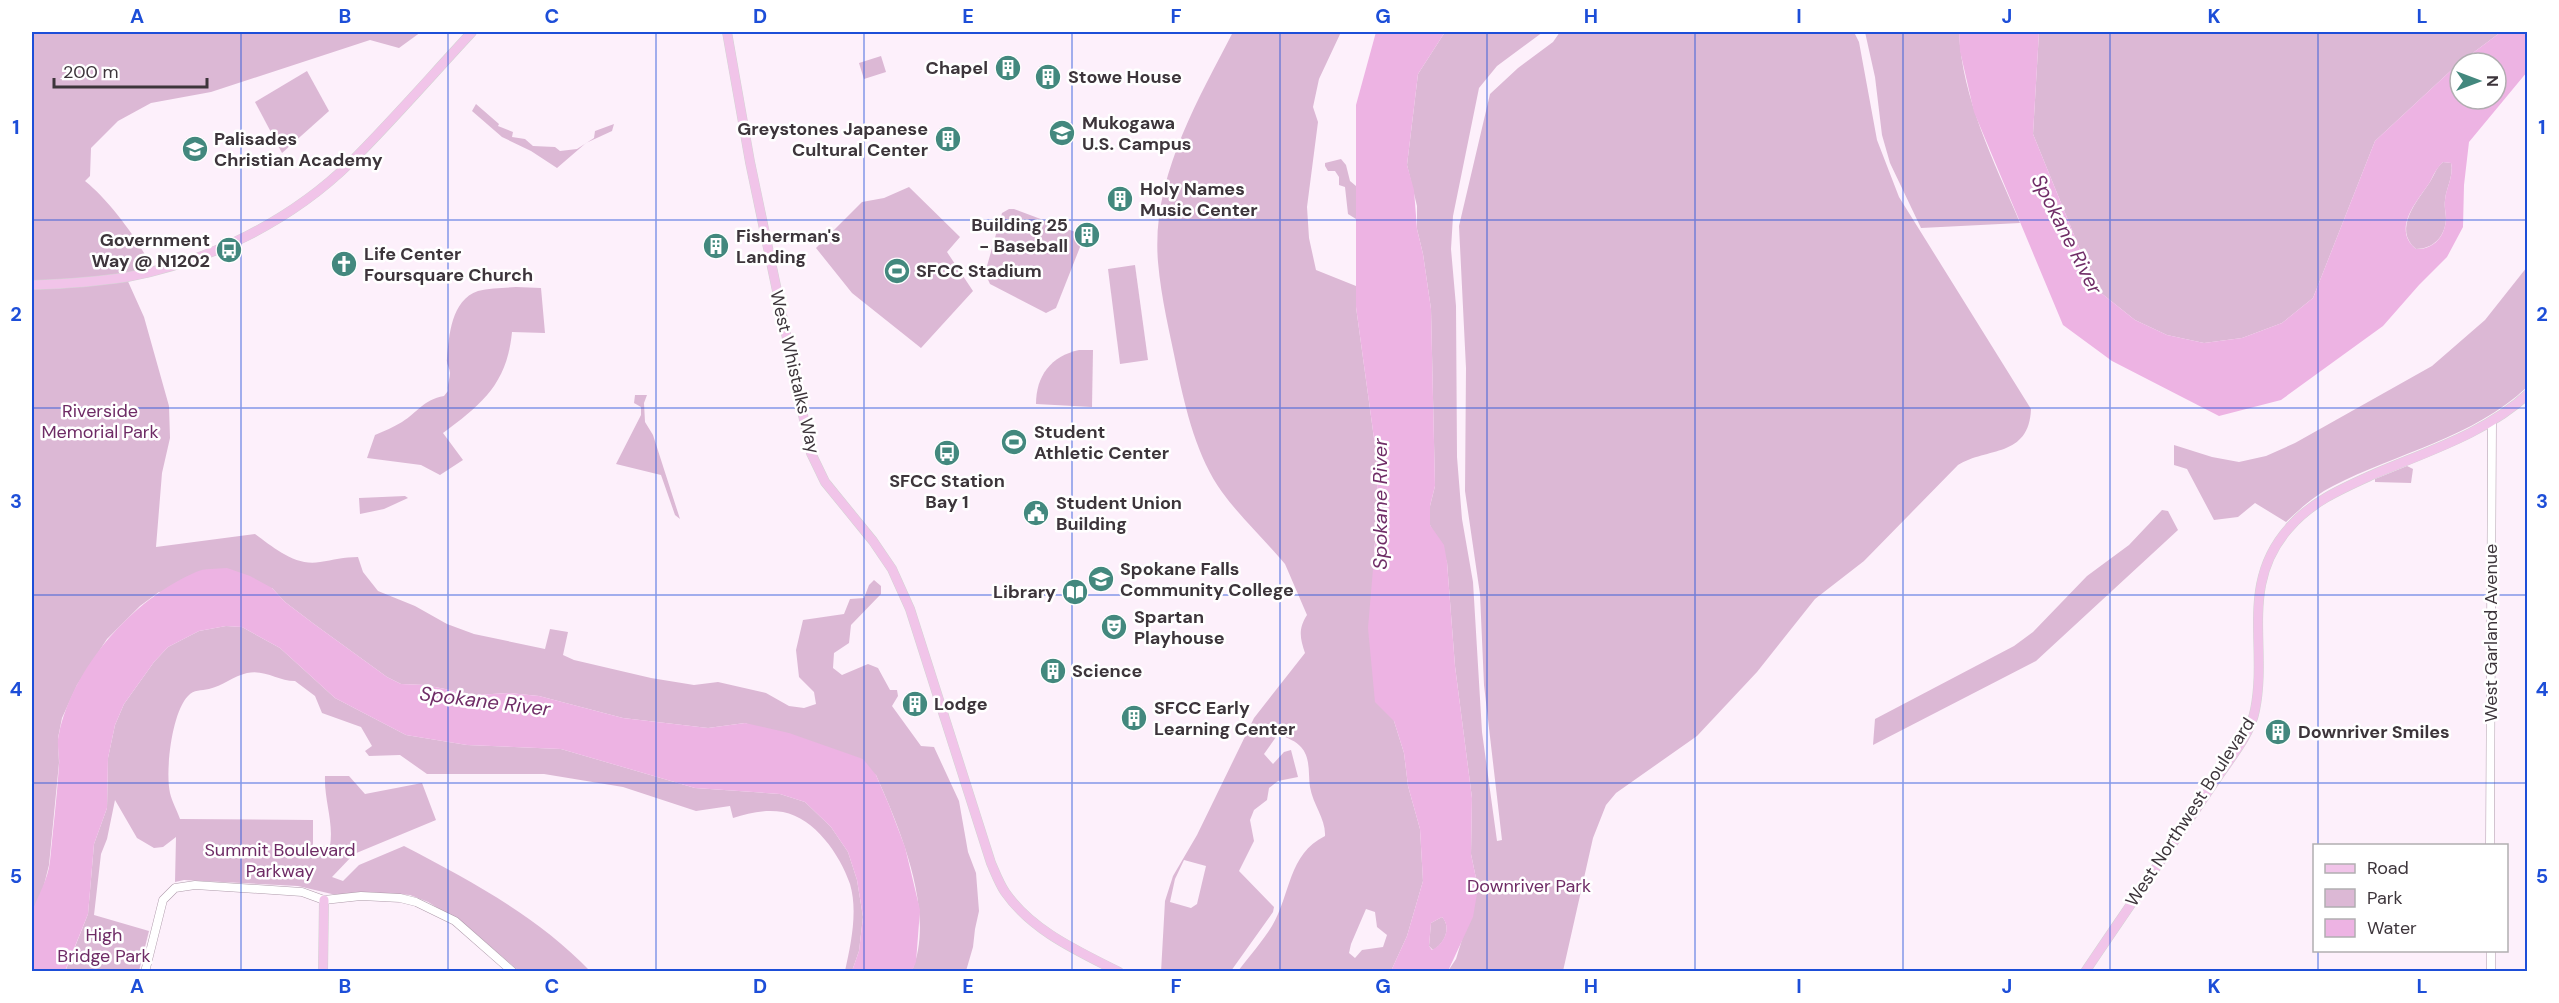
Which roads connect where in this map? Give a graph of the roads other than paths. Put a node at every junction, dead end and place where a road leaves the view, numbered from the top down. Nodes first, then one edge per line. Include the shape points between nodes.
1 (472, 32) edge
2 (727, 32) edge
3 (32, 285) edge
4 (2528, 394) edge
5 (2492, 421) junction
6 (2490, 844) edge
7 (324, 900) junction
8 (2491, 952) edge
9 (145, 972) edge
10 (323, 972) edge
11 (513, 972) edge
12 (1119, 972) edge
13 (2085, 972) edge
14 (2491, 972) edge

1 - 3 main road via 351,162 279,216 224,246 181,263 126,277
2 - 12 main road, West Whistalks Way via 811,453 825,482 892,569 910,609 991,863 1004,891 1046,932
4 - 5 main road, West Northwest Boulevard
5 - 6 street, West Garland Avenue
5 - 13 main road, West Northwest Boulevard via 2334,493 2308,509 2281,537 2267,563 2258,601 2257,699 2249,728
7 - 9 street via 302,892 195,885 175,888 163,900
7 - 10 main road
7 - 11 street via 361,896 400,898 430,907 468,931
8 - 14 street

